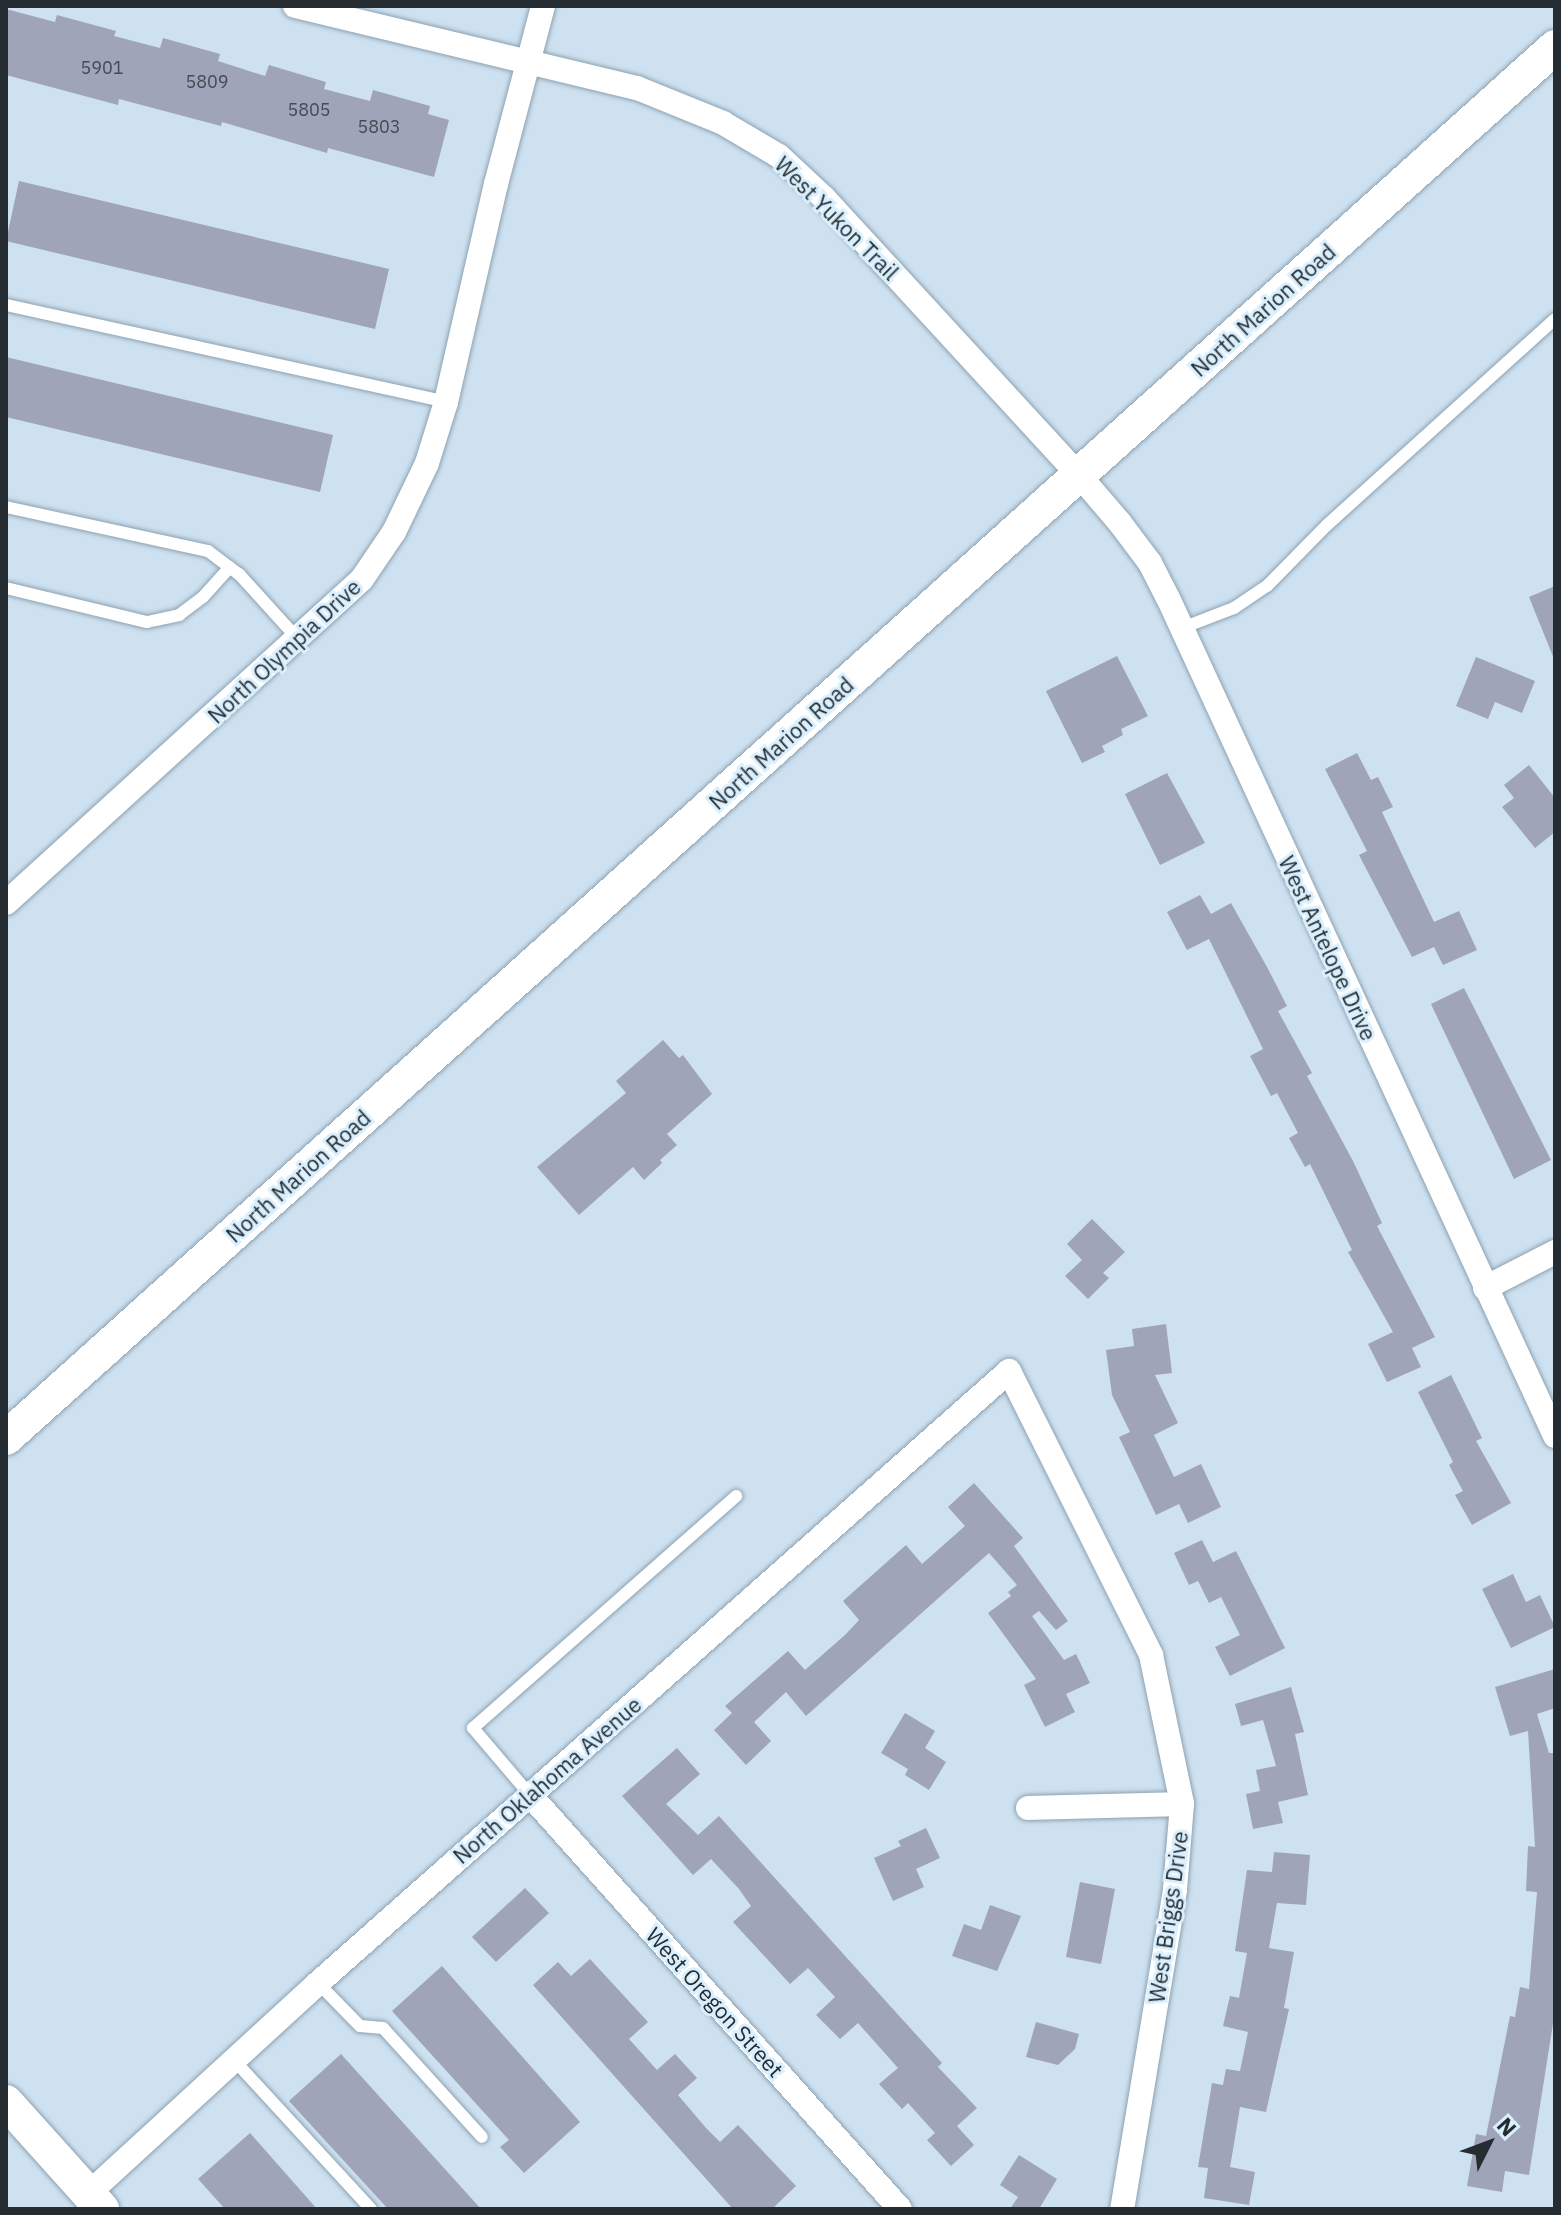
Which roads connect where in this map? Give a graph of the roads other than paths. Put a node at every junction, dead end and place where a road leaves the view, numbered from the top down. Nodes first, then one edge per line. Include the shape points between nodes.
1 (295, 6) edge
2 (543, 6) edge
3 (1555, 47) edge
4 (531, 62) junction
5 (6, 305) edge
6 (1555, 319) edge
7 (446, 402) junction
8 (1079, 475) junction
9 (6, 507) edge
10 (230, 567) junction
11 (6, 588) edge
12 (1182, 628) junction
13 (298, 639) junction
14 (6, 903) edge
15 (1555, 1252) edge
16 (1485, 1288) junction
17 (1009, 1371) joint
18 (1555, 1436) edge
19 (6, 1438) edge
20 (736, 1496) dead end
21 (530, 1795) junction
22 (1182, 1804) junction
23 (1028, 1808) dead end
24 (318, 1983) junction
25 (233, 2059) junction
26 (6, 2102) edge
27 (482, 2137) dead end
28 (95, 2201) edge
29 (371, 2209) edge
30 (900, 2209) edge
31 (1122, 2209) edge

1 - 4 street, West Yukon Trail
2 - 4 street, North Olympia Drive
3 - 8 main road, North Marion Road
4 - 7 street, North Olympia Drive via 496,184
4 - 8 street, West Yukon Trail via 637,88 723,123 779,156 824,198
5 - 7 lane
6 - 12 lane via 1267,586 1234,608
7 - 13 street, North Olympia Drive via 427,463 394,532 362,579
8 - 12 street, West Antelope Drive via 1150,563
8 - 19 main road, North Marion Road
9 - 10 lane via 208,551
10 - 11 lane via 179,615 147,622
10 - 13 lane
12 - 16 street, West Antelope Drive
13 - 14 street, North Olympia Drive
15 - 16 street
16 - 18 street, West Antelope Drive
17 - 21 street, North Oklahoma Avenue
17 - 22 street, West Briggs Drive via 1151,1655
20 - 21 lane via 473,1728
21 - 24 street, North Oklahoma Avenue
21 - 30 street, West Oregon Street
22 - 23 street
22 - 31 street, West Briggs Drive via 1175,1890
24 - 25 street, North Oklahoma Avenue
24 - 27 lane via 360,2026 383,2028
25 - 28 street, North Oklahoma Avenue
25 - 29 lane
26 - 28 main road

